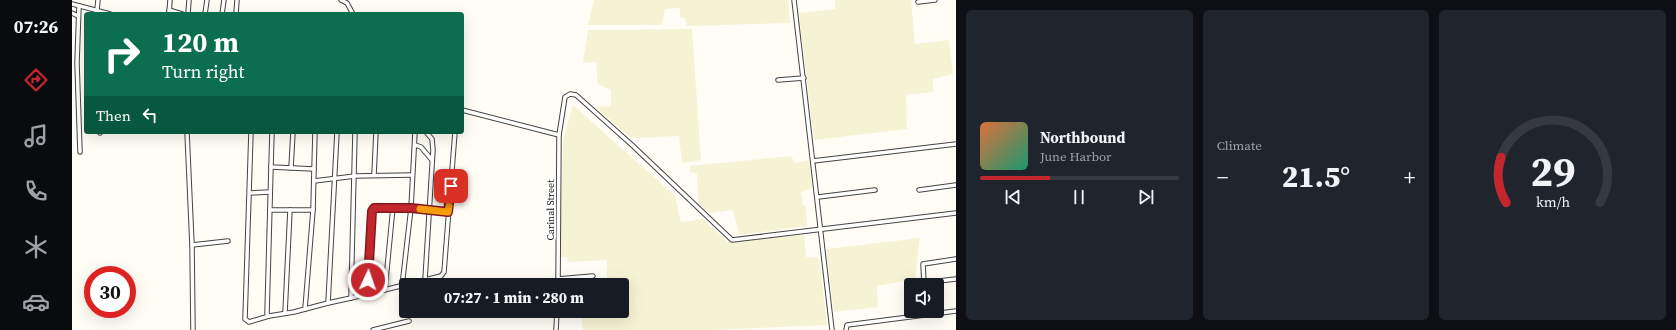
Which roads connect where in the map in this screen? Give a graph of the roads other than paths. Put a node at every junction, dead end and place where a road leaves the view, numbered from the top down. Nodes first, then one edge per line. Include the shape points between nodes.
1 (98, 0) edge
2 (170, 0) edge
3 (189, 0) edge
4 (207, 0) edge
5 (224, 0) edge
6 (237, 0) edge
7 (341, 0) edge
8 (794, 0) edge
9 (934, 0) edge
10 (918, 2) dead end
11 (72, 4) edge
12 (79, 6) junction
13 (99, 12) edge
14 (169, 12) edge
15 (188, 12) edge
16 (205, 12) edge
17 (222, 12) edge
18 (236, 12) edge
19 (352, 12) edge
20 (72, 13) edge
21 (78, 16) junction
22 (804, 78) junction
23 (778, 80) dead end
24 (464, 111) edge
25 (187, 134) edge
26 (251, 134) edge
27 (272, 134) edge
28 (293, 134) edge
29 (315, 134) edge
30 (337, 134) edge
31 (355, 134) edge
32 (376, 134) edge
33 (415, 134) edge
34 (428, 134) edge
35 (455, 134) edge
36 (558, 135) junction
37 (956, 144) edge
38 (415, 145) junction
39 (80, 152) dead end
40 (432, 160) junction
41 (813, 161) junction
42 (271, 167) junction
43 (291, 168) junction
44 (314, 170) junction
45 (374, 175) junction
46 (412, 175) junction
47 (355, 176) junction
48 (335, 179) junction
49 (314, 181) junction
50 (956, 185) edge
51 (875, 190) dead end
52 (918, 190) dead end
53 (270, 192) junction
54 (250, 193) junction
55 (818, 197) junction
56 (393, 208) junction
57 (411, 208) junction
58 (270, 210) junction
59 (290, 210) junction
60 (313, 210) junction
61 (430, 210) junction
62 (448, 212) junction
63 (956, 213) edge
64 (821, 229) junction
65 (228, 241) dead end
66 (192, 245) junction
67 (956, 259) edge
68 (593, 276) dead end
69 (403, 278) edge
70 (425, 278) edge
71 (433, 278) edge
72 (558, 278) edge
73 (570, 278) edge
74 (924, 278) edge
75 (956, 279) edge
76 (944, 280) edge
77 (399, 287) edge
78 (385, 290) junction
79 (367, 294) junction
80 (351, 298) junction
81 (328, 303) junction
82 (305, 309) junction
83 (956, 311) edge
84 (285, 313) junction
85 (269, 316) junction
86 (557, 318) edge
87 (409, 321) dead end
88 (193, 330) edge
89 (374, 330) edge
90 (556, 330) edge
91 (832, 330) edge
92 (846, 330) edge

1 - 13 street
2 - 14 street
3 - 15 street
4 - 16 street
5 - 17 street
6 - 18 street
7 - 19 street
8 - 22 street
9 - 10 street
11 - 12 street
12 - 13 street
12 - 21 street
20 - 21 street
21 - 39 street
22 - 23 street
22 - 41 street
24 - 36 street
25 - 66 street
26 - 54 street
27 - 42 street
28 - 43 street
29 - 44 street
30 - 48 street
31 - 47 street
32 - 45 street
33 - 38 street
34 - 40 street via 432,139
35 - 62 street
36 - 64 street, Carinal Street via 565,97 570,94 576,95 732,240
36 - 72 street, Carinal Street
37 - 41 street
38 - 40 street via 421,147
38 - 46 street
40 - 61 street
41 - 55 street
42 - 43 street
42 - 53 street
43 - 44 street
44 - 49 street
45 - 46 street
45 - 47 street
46 - 57 street
47 - 48 street
47 - 80 street
48 - 49 street
48 - 81 street
49 - 60 street
50 - 52 street
51 - 55 street
53 - 54 street
53 - 58 street
54 - 85 street via 245,319 249,322
55 - 64 street
56 - 57 street
56 - 78 street
56 - 79 street via 377,207 372,211
57 - 61 street
57 - 69 street
58 - 59 street
58 - 85 street via 266,312
59 - 60 street
59 - 84 street
60 - 82 street
61 - 62 street
61 - 70 street
62 - 71 street via 444,272 441,276
63 - 64 street
64 - 91 street
65 - 66 street
66 - 88 street
67 - 74 street via 923,264
68 - 73 street
75 - 76 street
77 - 78 street
78 - 79 street
79 - 80 street
80 - 81 street
81 - 82 street
82 - 84 street
83 - 92 street via 847,325
84 - 85 street
86 - 90 street
87 - 89 street

